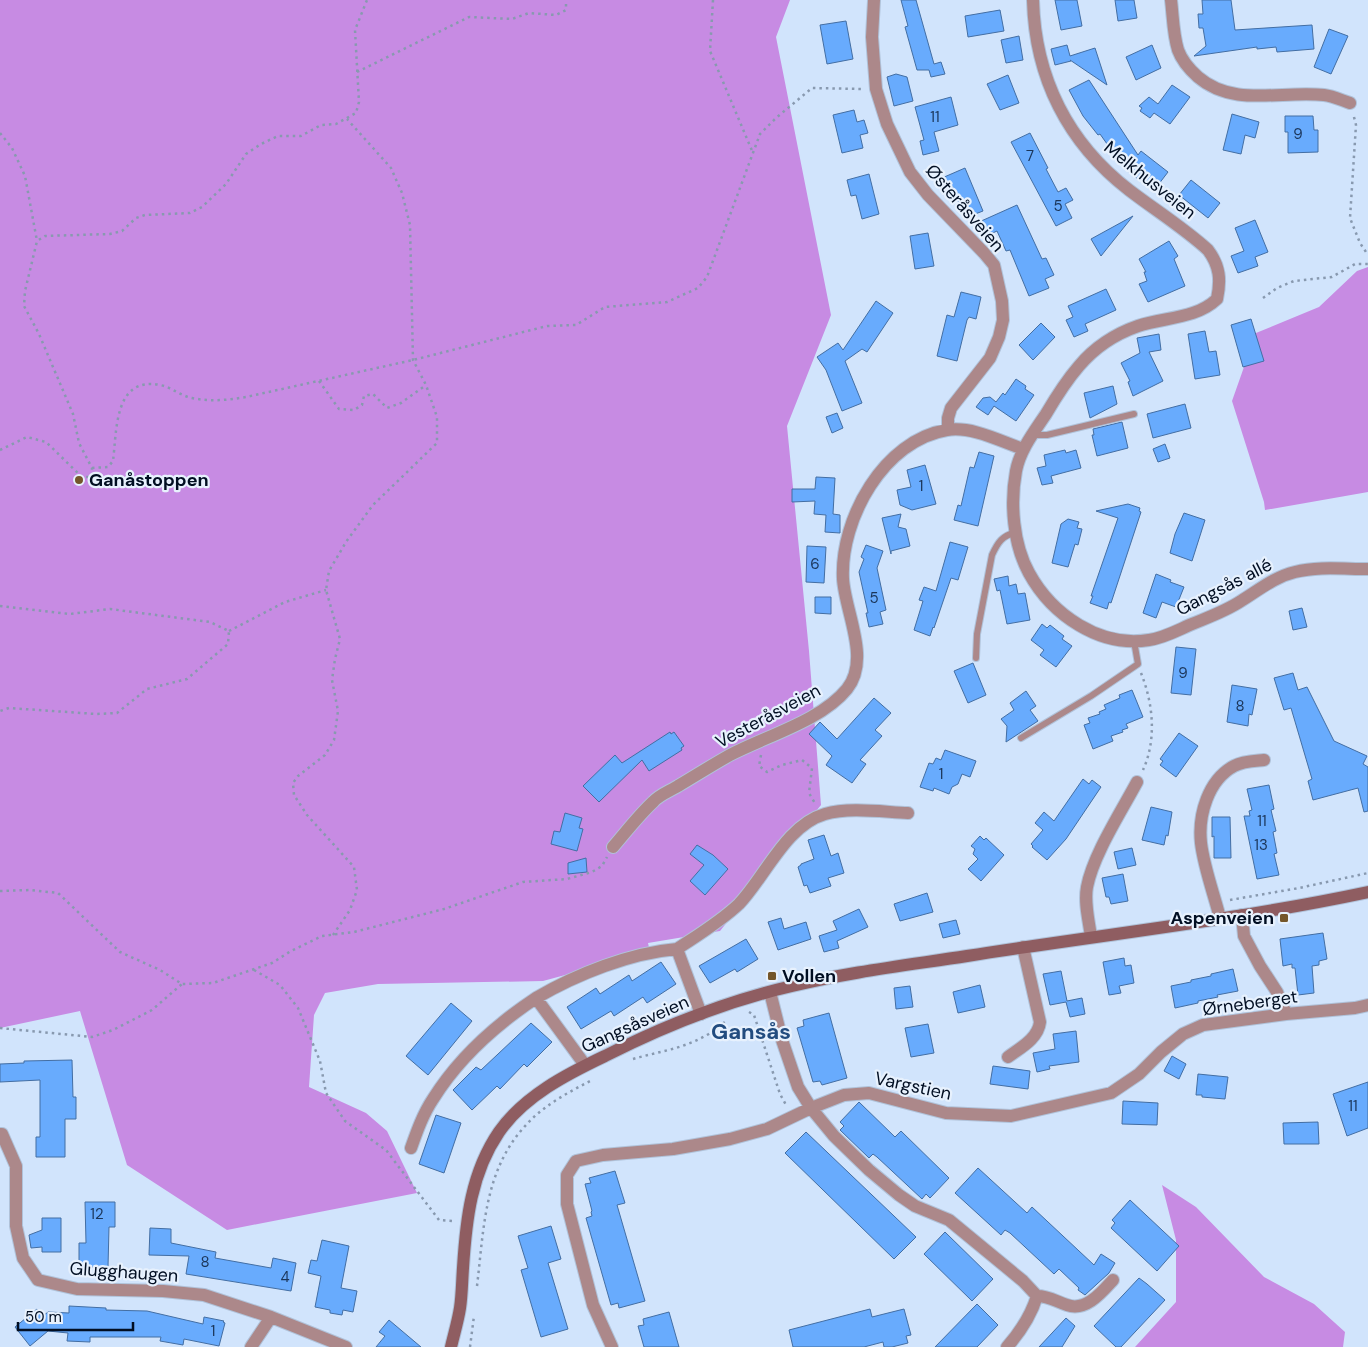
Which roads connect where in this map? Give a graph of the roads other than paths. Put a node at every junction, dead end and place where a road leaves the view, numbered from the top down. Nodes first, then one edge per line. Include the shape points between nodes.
1 (874, 0) edge
2 (1033, 0) edge
3 (1171, 0) edge
4 (1350, 103) road end
5 (1217, 298) joint
6 (1134, 414) dead end
7 (948, 430) junction
8 (1032, 434) junction
9 (1023, 449) junction
10 (1016, 532) junction
11 (1368, 569) edge
12 (1134, 641) junction
13 (976, 658) dead end
14 (1021, 738) dead end
15 (1264, 760) dead end
16 (1137, 782) road end
17 (908, 813) dead end
18 (613, 847) road end
19 (1368, 892) edge
20 (1242, 915) junction
21 (1220, 918) junction
22 (1091, 937) junction
23 (1023, 947) junction
24 (677, 949) junction
25 (770, 992) junction
26 (536, 998) junction
27 (1368, 1005) edge
28 (701, 1014) junction
29 (1286, 1014) junction
30 (1008, 1057) dead end
31 (585, 1066) junction
32 (1070, 1103) joint
33 (811, 1108) junction
34 (0, 1134) edge
35 (411, 1148) dead end
36 (1113, 1280) dead end
37 (1038, 1296) junction
38 (271, 1317) junction
39 (251, 1347) edge
40 (346, 1347) edge
41 (451, 1347) edge
42 (612, 1347) edge
43 (1007, 1347) edge

1 - 7 street, Østeråsveien via 872,37 876,89 887,124 910,172 994,265 1000,288 1003,320 998,337 990,358 952,408
2 - 5 street, Melkhusveien via 1040,57 1066,122 1106,170 1208,250 1220,275
3 - 4 street via 1178,50 1184,64 1206,84 1218,90 1249,96 1325,95
5 - 8 street, Gangsås allé via 1193,313 1122,332 1093,350 1062,387
6 - 8 lane via 1047,435
7 - 9 street, Vesteråsveien via 983,434
7 - 18 street, Vesteråsveien via 922,438 892,458 879,472 856,514 844,562 844,587 857,656 849,687 818,713 731,755 654,801
8 - 9 street, Gangsås allé
9 - 10 street, Gangsås allé via 1014,489
10 - 12 street, Gangsås allé via 1028,572 1052,604 1085,629 1103,636
10 - 13 lane via 1005,535 992,554 977,634
11 - 12 street, Gangsås allé via 1295,572 1267,584 1222,611 1172,633
12 - 14 lane via 1138,664
15 - 21 street via 1248,761 1224,772 1204,806 1200,824 1201,844
16 - 22 street via 1098,858 1087,888
17 - 24 street via 836,812 822,814 810,821 791,837 727,915
19 - 20 street, Gangsåsveien
20 - 21 street, Gangsåsveien
20 - 29 street via 1244,936 1277,992
21 - 22 street, Gangsåsveien
22 - 23 street, Gangsåsveien
23 - 25 street, Gangsåsveien via 826,979
23 - 30 street via 1040,1022 1035,1036
24 - 26 street via 660,950 603,967
24 - 28 street
25 - 28 street, Gangsåsveien
25 - 33 street via 798,1087
26 - 31 street
26 - 35 street via 499,1025 448,1078 432,1099
27 - 29 street, Ørneberget
28 - 31 street, Gangsåsveien
29 - 32 street, Ørneberget via 1203,1026 1182,1034 1140,1074 1111,1093
31 - 41 street, Gangsåsveien via 526,1104 501,1129 481,1165 466,1226 460,1307
32 - 33 street, Vargstien via 1011,1116 946,1113 869,1093 844,1096
33 - 37 street via 869,1170 915,1206 949,1220
33 - 42 street via 768,1129 730,1139 576,1161 567,1175 567,1204 592,1305
34 - 38 street, Glugghaugen via 16,1166 16,1226 23,1258 38,1280 77,1289 204,1295
36 - 37 street via 1095,1299 1081,1306 1069,1306 1047,1296
37 - 43 street via 1023,1328
38 - 39 street
38 - 40 street, Glugghaugen

